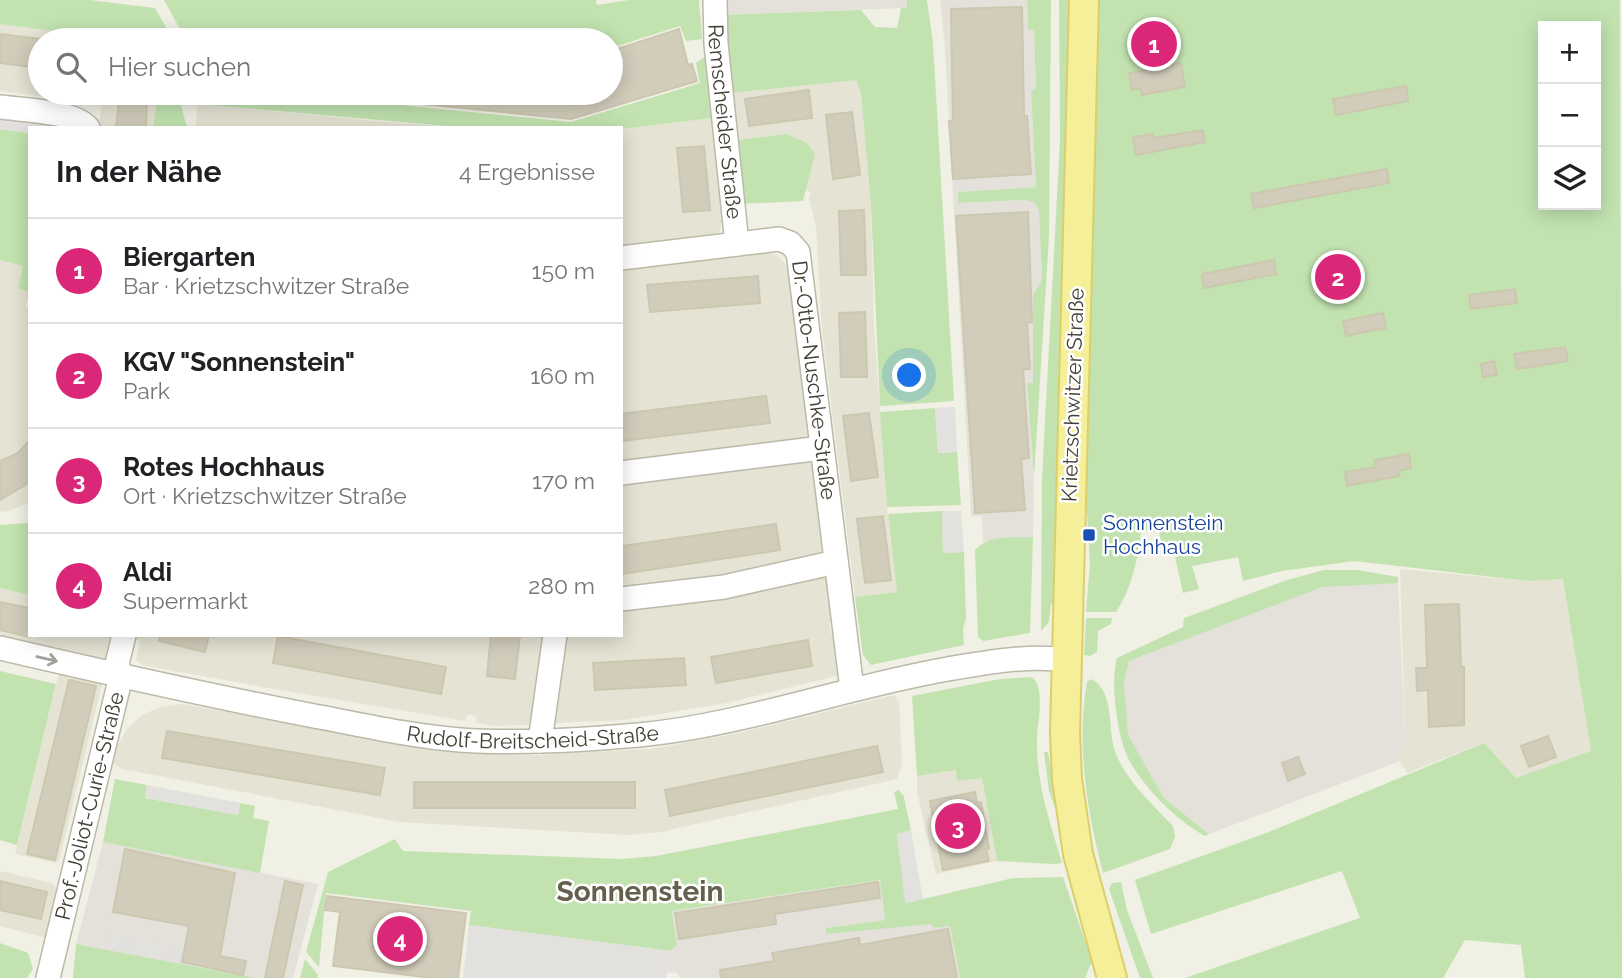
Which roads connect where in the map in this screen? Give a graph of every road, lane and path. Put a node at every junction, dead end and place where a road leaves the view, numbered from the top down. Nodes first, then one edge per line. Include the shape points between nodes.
1 (715, 0) edge
2 (1084, 0) edge
3 (0, 107) edge
4 (86, 126) edge
5 (737, 244) junction
6 (623, 258) edge
7 (821, 448) junction
8 (623, 473) edge
9 (836, 562) junction
10 (623, 598) edge
11 (124, 637) edge
12 (555, 637) edge
13 (0, 648) edge
14 (1067, 660) junction
15 (121, 676) junction
16 (852, 689) junction
17 (540, 741) junction
18 (1110, 966) edge
19 (48, 978) edge
20 (1127, 978) edge

1 - 5 street, Remscheider Straße
2 - 14 main road, Krietzschwitzer Straße
3 - 4 street via 69,117
5 - 6 street, Dr.-Otto-Nuschke-Straße
5 - 7 street, Dr.-Otto-Nuschke-Straße via 779,239 798,251
7 - 8 street
7 - 9 street, Dr.-Otto-Nuschke-Straße
9 - 10 street via 724,587
9 - 16 street, Dr.-Otto-Nuschke-Straße
11 - 15 street, Prof.-Joliot-Curie-Straße via 117,664
12 - 17 street
13 -> 15 street, Rudolf-Breitscheid-Straße
14 - 16 street, Rudolf-Breitscheid-Straße via 1023,657
14 - 18 main road, Krietzschwitzer Straße via 1067,779 1078,854
15 - 17 street, Rudolf-Breitscheid-Straße via 408,734
15 - 19 street, Prof.-Joliot-Curie-Straße
16 - 17 street, Rudolf-Breitscheid-Straße via 718,723 641,735
18 - 20 main road, Krietzschwitzer Straße

